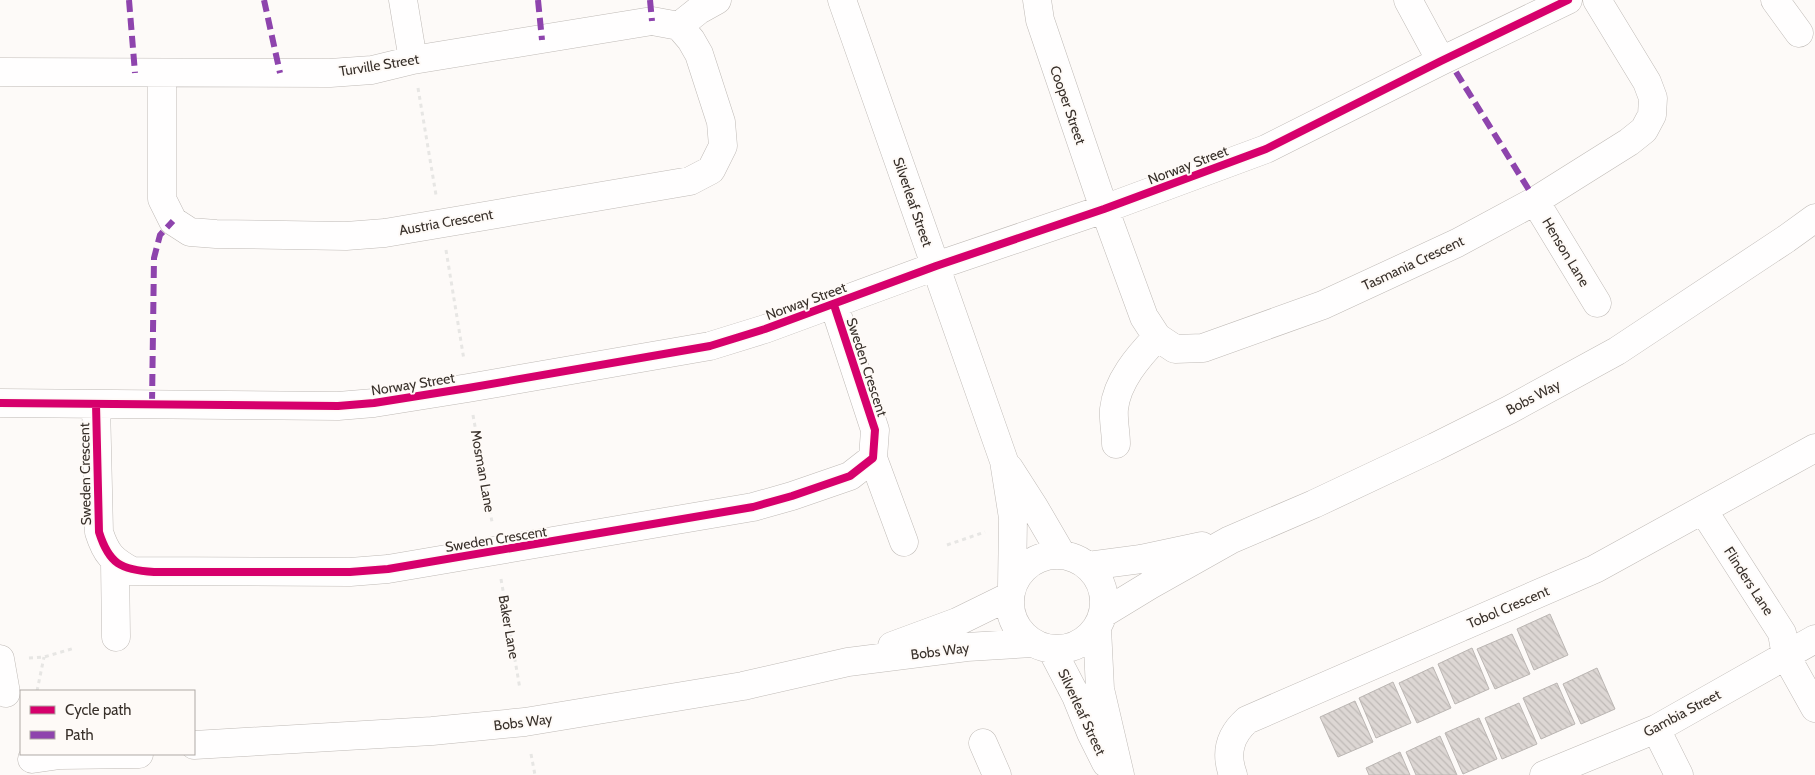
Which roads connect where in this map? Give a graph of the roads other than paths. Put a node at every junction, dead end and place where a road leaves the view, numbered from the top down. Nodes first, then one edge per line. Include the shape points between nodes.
1 (403, 0) edge
2 (717, 0) edge
3 (842, 0) edge
4 (1037, 0) edge
5 (1408, 0) edge
6 (1568, 0) edge
7 (1596, 0) edge
8 (1775, 0) edge
9 (679, 26) junction
10 (1799, 34) dead end
11 (1441, 61) junction
12 (0, 72) edge
13 (162, 73) junction
14 (415, 73) junction
15 (1535, 201) junction
16 (1104, 209) junction
17 (1815, 218) edge
18 (936, 266) junction
19 (1597, 303) dead end
20 (834, 305) junction
21 (1157, 337) junction
22 (0, 403) edge
23 (96, 404) junction
24 (1116, 444) dead end
25 (1815, 448) edge
26 (873, 458) junction
27 (1004, 461) junction
28 (1703, 510) junction
29 (1230, 540) junction
30 (904, 542) dead end
31 (1062, 555) junction
32 (115, 562) junction
33 (1088, 566) junction
34 (1011, 592) junction
35 (1100, 621) junction
36 (116, 637) dead end
37 (1815, 639) edge
38 (1042, 647) junction
39 (1786, 656) junction
40 (10, 659) edge
41 (848, 662) junction
42 (9, 696) edge
43 (1815, 708) edge
44 (1656, 729) junction
45 (983, 743) dead end
46 (195, 745) edge
47 (60, 755) edge
48 (28, 763) edge
49 (997, 775) edge
50 (1112, 775) edge
51 (1120, 775) edge
52 (1233, 775) edge
53 (1544, 775) edge
54 (1679, 775) edge

1 - 14 street
2 - 9 street
3 - 18 street, Silverleaf Street
4 - 16 street, Cooper Street via 1040,20
5 - 11 street
6 - 11 street, Norway Street
7 - 15 street, Tasmania Crescent via 1647,82 1652,98 1652,115 1644,130 1629,142
8 - 10 street
9 - 13 street, Austria Crescent via 699,54 721,122 723,146 710,170 690,181 385,233 346,236 216,234 190,232 173,221 162,199
9 - 14 street, Turville Street via 652,21
11 - 16 street, Norway Street via 1266,149
12 - 13 street, Turville Street
13 - 14 street, Turville Street via 372,70
15 - 19 street, Henson Lane
15 - 21 street, Tasmania Crescent via 1382,279 1268,325 1203,348 1175,349
16 - 18 street, Norway Street
16 - 21 street, Tasmania Crescent via 1144,317
17 - 29 street, Bobs Way via 1617,351 1435,447
18 - 20 street, Norway Street
18 - 27 street, Silverleaf Street
20 - 23 street, Norway Street via 710,346 374,402 338,406
20 - 26 street, Sweden Crescent via 875,430
21 - 24 street via 1121,383 1114,409
22 - 23 street, Norway Street
23 - 32 street, Sweden Crescent via 99,532 104,549
25 - 28 street, Tobol Crescent
26 - 30 street
26 - 32 street, Sweden Crescent via 850,476 753,507 388,568 350,572 154,572 132,571
27 - 31 street
27 - 34 street via 1013,518
28 - 39 street, Flinders Lane via 1782,633
28 - 52 street, Tobol Crescent via 1595,569 1247,720 1233,736 1229,747
29 - 33 street, Bobs Way via 1141,559
29 - 35 street, Bobs Way via 1150,584
31 - 33 street via 1076,558
31 - 34 street via 1043,557 1026,566 1017,575
32 - 36 street
33 - 35 street via 1099,579 1105,596
34 - 38 street via 1011,615 1019,631
34 - 41 street, Bobs Way via 958,622
35 - 38 street via 1088,638 1077,646 1064,650
35 - 51 street, Silverleaf Street via 1100,689
37 - 39 street, Gambia Street
38 - 41 street, Bobs Way via 967,647
38 - 50 street, Silverleaf Street via 1076,696
39 - 43 street, Flinders Lane
39 - 44 street, Gambia Street
40 - 42 street
41 - 46 street, Bobs Way via 743,686 526,722
44 - 53 street, Gambia Street
44 - 54 street
45 - 49 street
47 - 48 street

